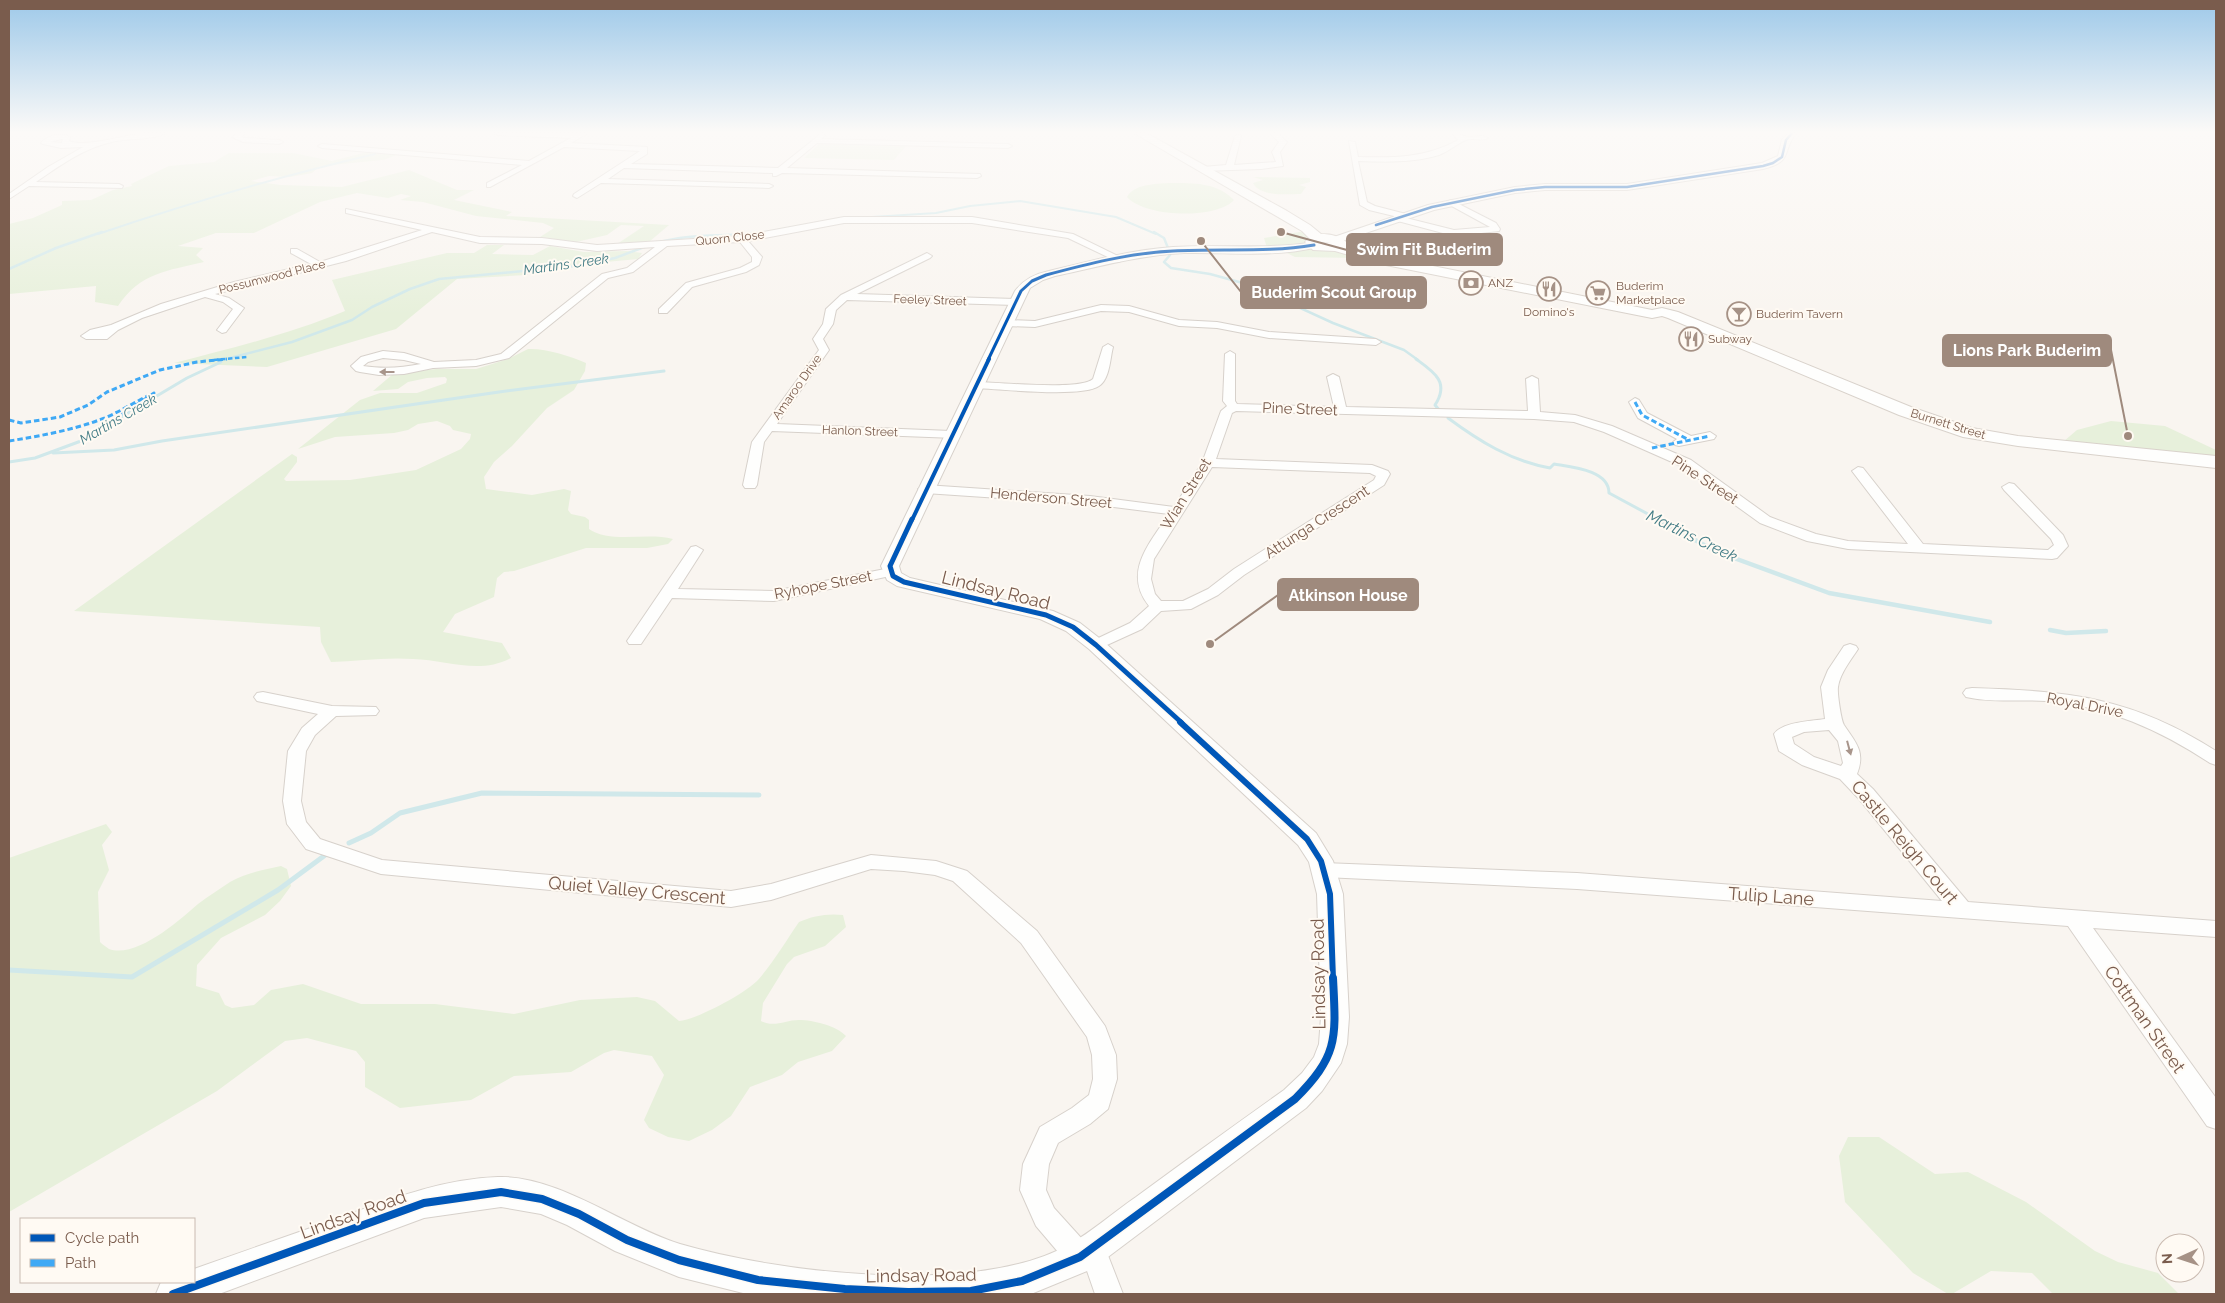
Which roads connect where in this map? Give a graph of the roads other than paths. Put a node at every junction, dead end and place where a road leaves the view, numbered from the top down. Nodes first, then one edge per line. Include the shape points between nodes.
1 (580, 194) edge
2 (761, 194) edge
3 (1247, 194) edge
4 (1360, 194) edge
5 (1495, 194) edge
6 (577, 196) dead end
7 (758, 197) dead end
8 (1451, 202) junction
9 (349, 211) dead end
10 (1400, 217) junction
11 (431, 229) junction
12 (742, 239) junction
13 (1316, 242) junction
14 (1336, 243) junction
15 (659, 245) junction
16 (294, 252) dead end
17 (926, 256) dead end
18 (1119, 259) junction
19 (320, 265) junction
20 (205, 294) junction
21 (844, 297) junction
22 (1016, 302) junction
23 (663, 312) dead end
24 (1006, 321) junction
25 (114, 328) dead end
26 (222, 330) dead end
27 (1376, 342) dead end
28 (1108, 347) dead end
29 (1230, 354) dead end
30 (433, 365) junction
31 (1333, 377) dead end
32 (1532, 379) dead end
33 (976, 384) junction
34 (1635, 402) dead end
35 (1234, 407) junction
36 (1342, 411) junction
37 (1534, 415) junction
38 (769, 427) junction
39 (951, 435) junction
40 (1710, 436) dead end
41 (1689, 440) junction
42 (1652, 448) junction
43 (2216, 462) edge
44 (1208, 463) junction
45 (1858, 471) dead end
46 (750, 485) dead end
47 (2009, 487) dead end
48 (925, 489) junction
49 (1176, 511) junction
50 (1918, 547) junction
51 (696, 550) dead end
52 (890, 572) junction
53 (666, 593) junction
54 (1156, 606) junction
55 (635, 642) dead end
56 (1096, 646) junction
57 (1850, 649) dead end
58 (1972, 693) dead end
59 (263, 698) dead end
60 (332, 711) junction
61 (370, 711) dead end
62 (1834, 724) junction
63 (2216, 759) edge
64 (1848, 775) junction
65 (1324, 870) junction
66 (1962, 910) junction
67 (2075, 919) junction
68 (2216, 929) edge
69 (2216, 1118) edge
70 (1086, 1253) junction
71 (173, 1294) edge
72 (1109, 1294) edge

1 - 6 street
2 - 7 street
3 - 13 main road via 1302,225
4 - 10 street via 1362,203
5 - 8 street
8 - 10 street
8 - 10 street via 1496,229 1454,233
9 - 11 street, Quorn Close
10 - 14 street
11 - 15 street, Quorn Close via 480,240 542,241 597,248
11 - 19 street, Possumwood Place
12 - 15 street, Quorn Close
12 - 18 street, Quorn Close via 844,220 972,220 1070,236
12 - 23 street via 757,257 756,264 689,285
13 - 14 main road
13 - 18 street via 1276,251 1162,251
14 - 43 main road, Burnett Street via 1376,259 1652,314 1659,320 1674,319 1905,411 1969,433
15 - 30 street via 630,270 605,276 505,356 470,364
16 - 19 street
17 - 21 street, Amaroo Drive
18 - 22 street via 1035,279 1024,286
19 - 20 street, Possumwood Place
20 - 25 street, Possumwood Place via 138,316
20 - 26 street via 239,308
21 - 22 street, Feeley Street
21 - 38 street, Amaroo Drive via 831,309 828,324 818,339 824,350
22 - 24 street
24 - 27 street via 1035,324 1101,308 1129,309 1179,323 1217,325 1269,335
24 - 33 street
28 - 33 street via 1098,380 1090,387
29 - 35 street via 1229,401
30 -> 30 street via 392,372 363,370 357,366 370,357 382,355 412,358
31 - 36 street
32 - 37 street
33 - 39 street
34 - 41 street via 1642,415
35 - 36 street, Pine Street
35 - 44 street, Wian Street via 1227,411
36 - 37 street, Pine Street
37 - 42 street, Pine Street via 1575,419
38 - 39 street, Hanlon Street
38 - 46 street, Amaroo Drive via 758,442
39 - 48 street
40 - 41 street
41 - 42 street
42 - 50 street, Pine Street via 1686,464 1765,520 1812,538 1848,544
44 - 49 street, Wian Street
44 - 54 street, Attunga Crescent via 1372,469 1383,474 1379,482 1213,592 1186,606
45 - 50 street
47 - 50 street, Pine Street via 2058,538 2061,546 2052,555
48 - 49 street, Henderson Street via 1090,500
48 - 52 street
49 - 54 street, Wian Street via 1147,558 1144,579 1148,595
51 - 53 street
52 - 53 street, Ryhope Street via 774,596
52 - 56 street, Lindsay Road via 904,582 1053,618 1077,630
53 - 55 street
54 - 56 street via 1136,626
56 - 65 street, Lindsay Road via 1297,828 1314,849
57 - 62 street, Castle Reigh Court via 1829,686
58 - 63 street, Royal Drive via 2058,697 2124,710 2188,740
59 - 60 street
60 - 61 street
60 - 70 street, Quiet Valley Crescent via 308,732 297,751 292,801 297,824 313,844 380,867 731,899 771,892 871,862 936,868 960,876 1029,937 1097,1033 1104,1055 1099,1101 1049,1135 1036,1164 1033,1190 1045,1217
62 -> 64 street, Castle Reigh Court via 1847,740 1852,762
62 - 64 street, Castle Reigh Court via 1802,727 1783,734 1785,747 1808,761
64 - 66 street, Castle Reigh Court
65 - 66 street, Tulip Lane via 1577,881
65 - 70 street, Lindsay Road via 1330,894 1335,1017 1333,1044 1326,1064 1295,1099
66 - 67 street, Tulip Lane
67 - 68 street, Tulip Lane
67 - 69 street, Cottman Street
70 - 71 street, Lindsay Road via 1022,1281 971,1291 908,1292 777,1282 679,1260 627,1240 579,1214 542,1199 501,1192 424,1203
70 - 72 street

